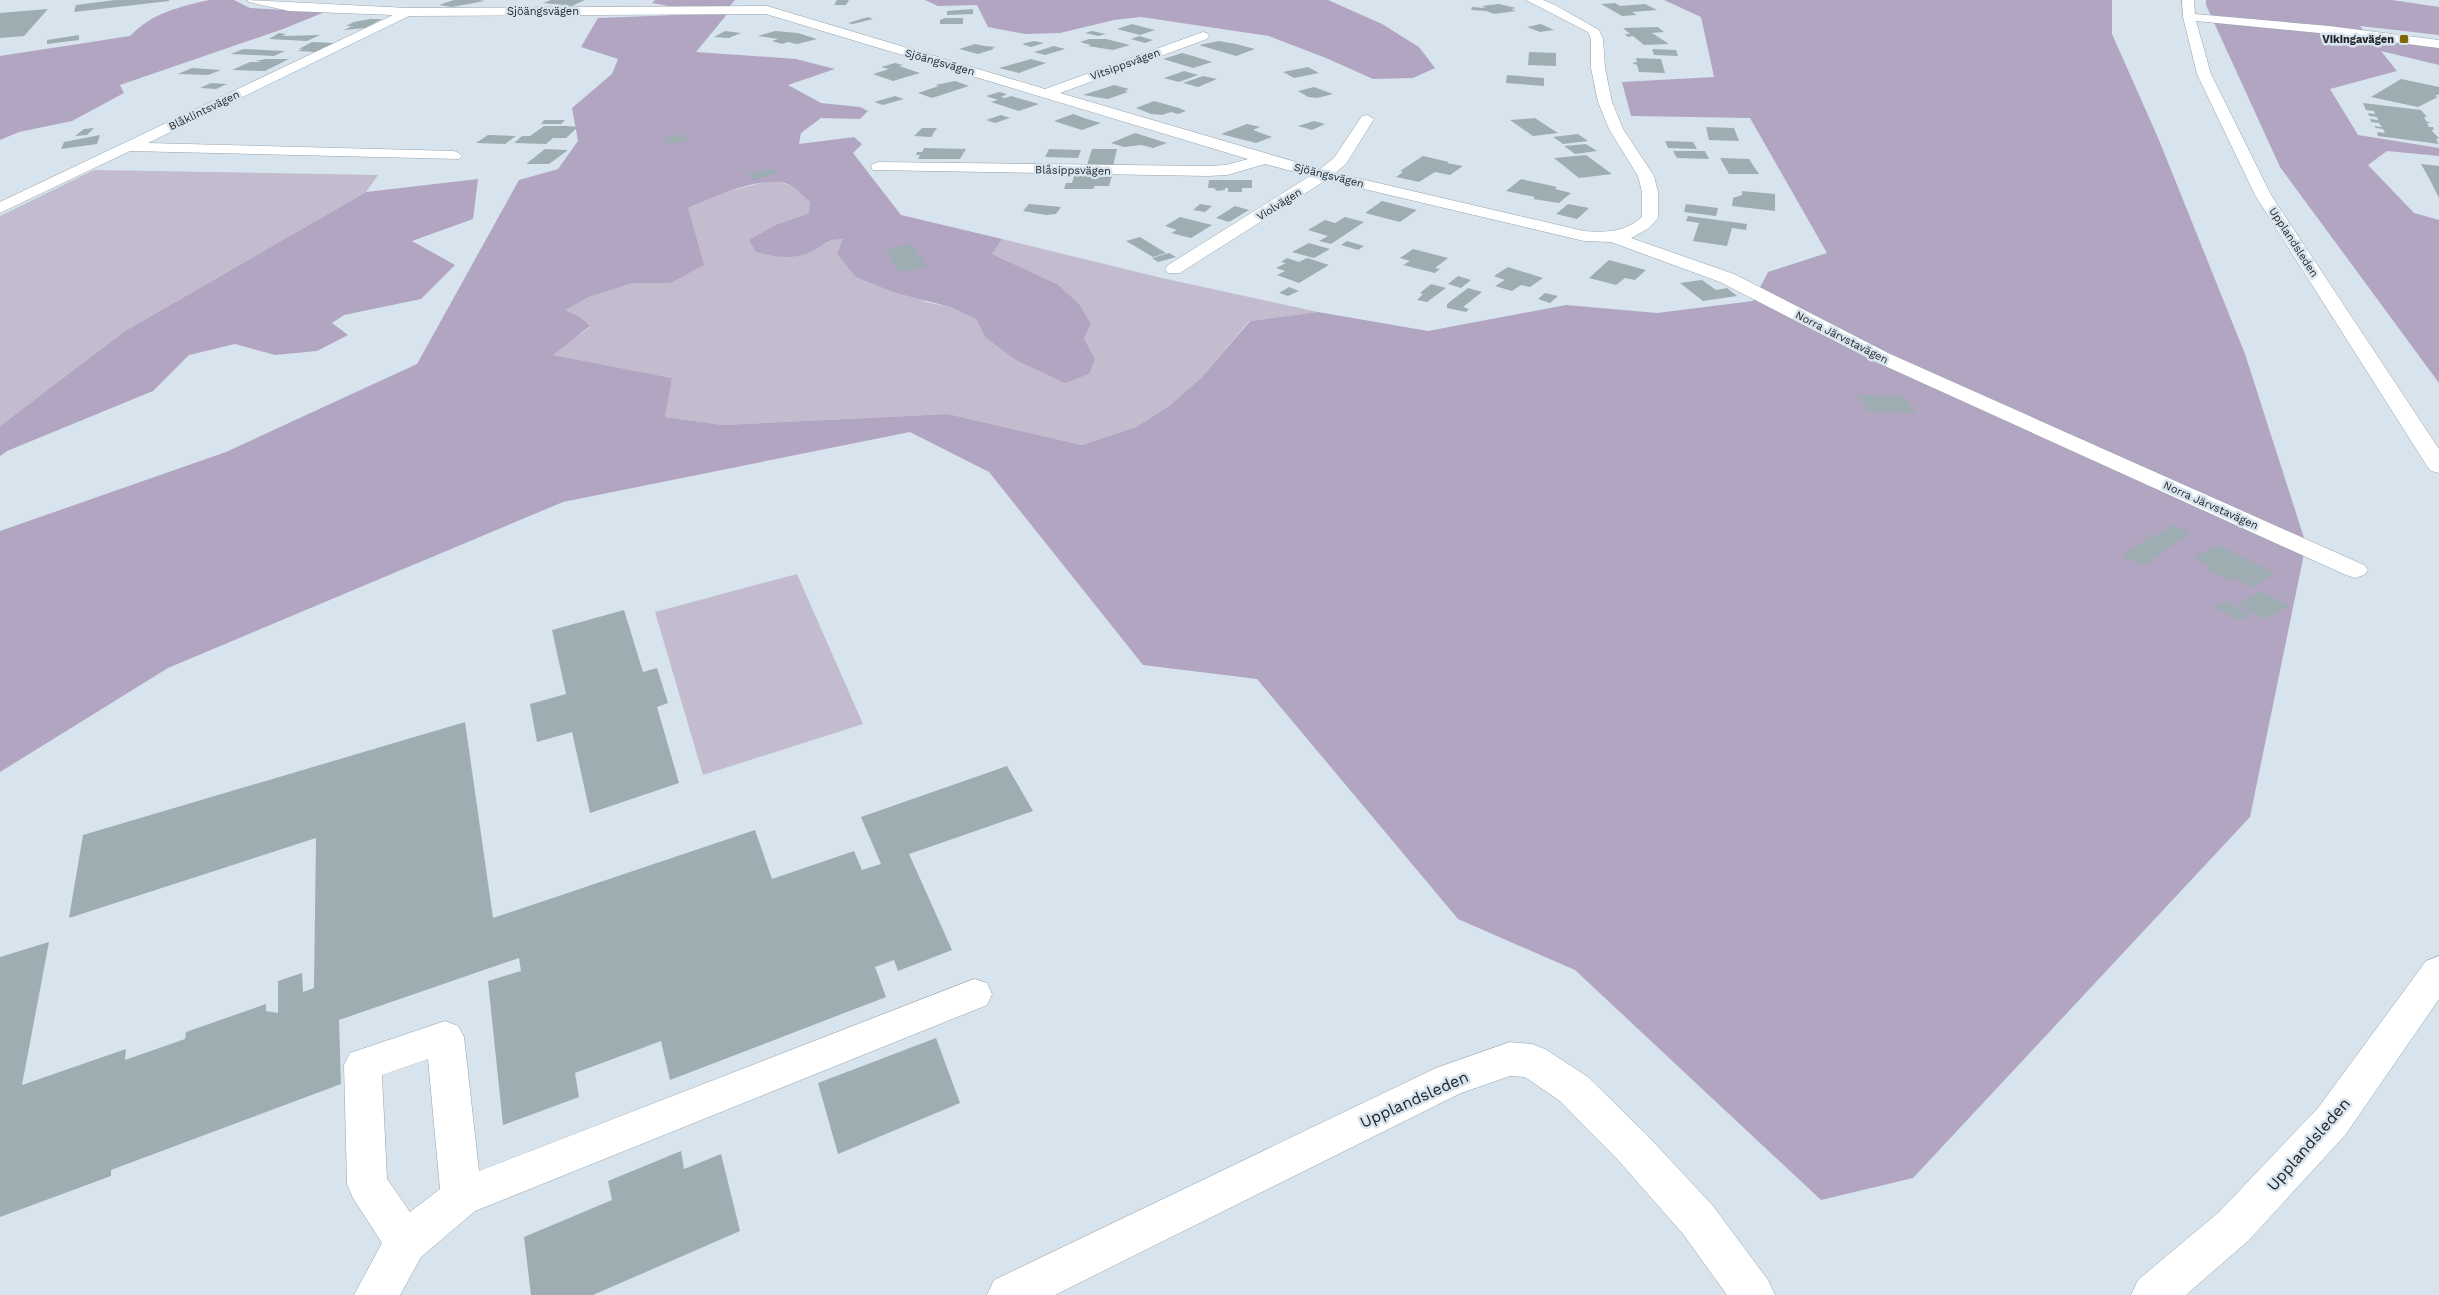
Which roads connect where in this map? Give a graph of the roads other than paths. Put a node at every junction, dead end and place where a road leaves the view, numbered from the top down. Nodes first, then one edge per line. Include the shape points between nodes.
1 (253, 0) edge
2 (498, 0) edge
3 (1532, 0) edge
4 (771, 5) edge
5 (2189, 9) edge
6 (468, 11) junction
7 (408, 12) junction
8 (1203, 36) dead end
9 (2439, 44) edge
10 (1047, 93) junction
11 (1367, 119) dead end
12 (128, 146) junction
13 (454, 156) dead end
14 (1265, 158) junction
15 (879, 167) dead end
16 (1323, 174) junction
17 (0, 208) edge
18 (1613, 237) junction
19 (1174, 269) dead end
20 (2439, 466) edge
21 (2355, 570) dead end
22 (2439, 971) edge
23 (974, 994) dead end
24 (462, 1197) junction
25 (390, 1271) edge
26 (1009, 1295) edge
27 (1753, 1295) edge
28 (2153, 1295) edge

1 - 7 street, Sjöängsvägen via 289,7
2 - 6 street
3 - 18 street via 1593,30 1605,102 1616,130 1646,176 1652,210 1650,218 1631,233
4 - 6 street, Sjöängsvägen
4 - 10 street, Sjöängsvägen
5 - 9 street
5 - 20 street, Upplandsleden via 2204,74 2263,195
6 - 7 street, Sjöängsvägen
7 - 12 street, Blåklintsvägen
8 - 10 street, Vitsippsvägen
10 - 14 street, Sjöängsvägen
11 - 16 street, Violvägen via 1340,161
12 - 13 street
12 - 17 street, Blåklintsvägen
14 - 15 street, Blåsippsvägen via 1227,170 1208,171
14 - 16 street, Sjöängsvägen
16 - 18 street, Sjöängsvägen via 1562,232 1595,238
16 - 19 street, Violvägen
18 - 21 street, Norra Järvstavägen via 1726,278 1881,358
22 - 28 street, Upplandsleden via 2332,1121 2234,1226
23 - 24 street
24 - 25 street
24 - 25 street via 445,1037 363,1066 367,1184
26 - 27 street, Upplandsleden via 1449,1080 1510,1059 1532,1061 1574,1089 1698,1220

